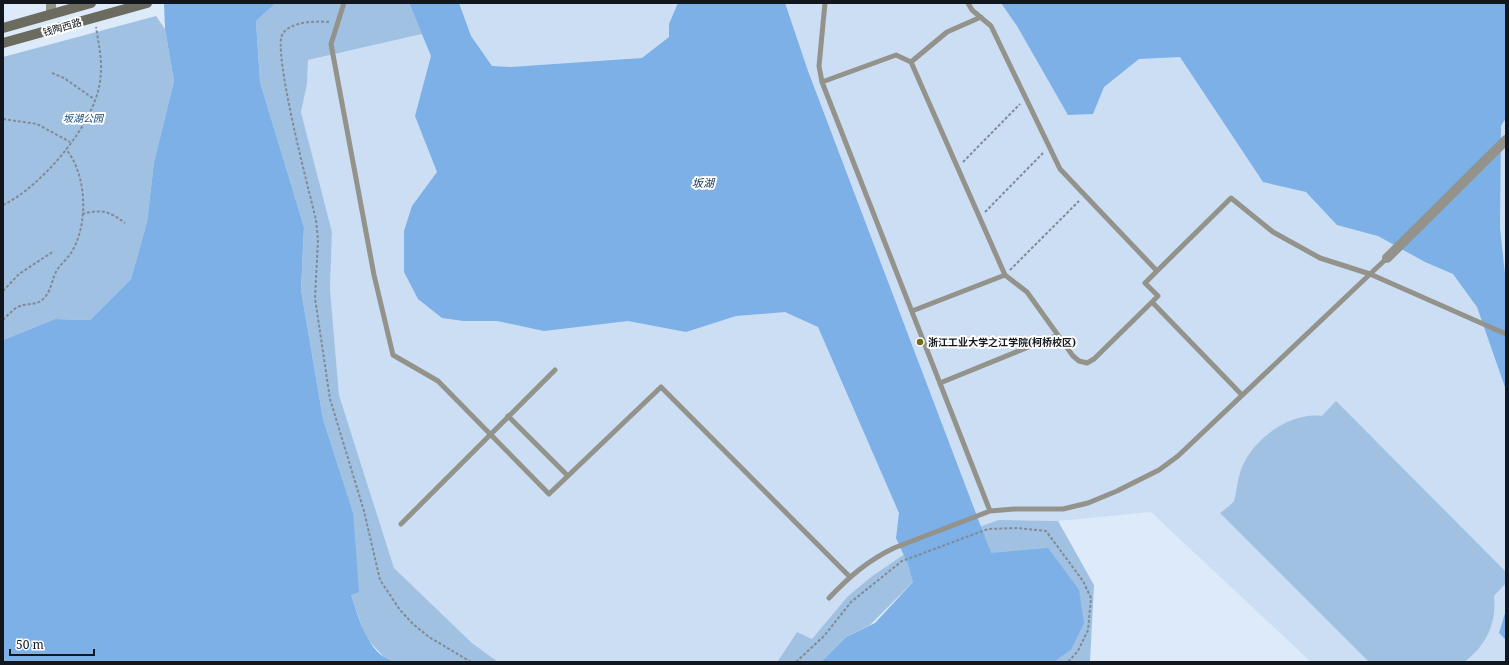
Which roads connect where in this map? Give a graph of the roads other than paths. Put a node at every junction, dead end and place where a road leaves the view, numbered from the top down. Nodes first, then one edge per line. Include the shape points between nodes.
1 (51, 3) edge
2 (91, 3) edge
3 (148, 3) edge
4 (344, 3) edge
5 (825, 3) edge
6 (968, 3) edge
7 (51, 14) junction
8 (981, 17) junction
9 (3, 28) edge
10 (3, 43) edge
11 (911, 62) junction
12 (822, 82) junction
13 (1506, 140) edge
14 (1387, 258) joint
15 (1157, 271) junction
16 (1370, 274) junction
17 (1005, 275) junction
18 (1152, 302) junction
19 (912, 311) junction
20 (1506, 334) edge
21 (1058, 335) junction
22 (555, 370) dead end
23 (940, 383) junction
24 (1242, 395) junction
25 (508, 416) junction
26 (490, 434) junction
27 (568, 476) junction
28 (990, 511) junction
29 (401, 524) dead end
30 (849, 576) junction
31 (829, 598) dead end

1 - 7 street
2 - 7 street, 钱陶西路
3 - 10 street, 钱陶西路
4 - 26 lane via 331,44 374,275 393,355 438,381
5 - 12 lane via 819,66
6 - 8 lane
7 - 9 street, 钱陶西路
8 - 11 lane via 946,32
8 - 15 lane via 991,26 1060,169
11 - 12 lane via 896,54
11 - 17 lane
12 - 19 lane
13 - 14 street
14 - 16 lane
15 - 16 lane via 1231,198 1273,232 1320,258
15 - 18 lane via 1145,283 1158,296
16 - 20 lane
16 - 24 lane
17 - 19 lane
17 - 21 lane via 1027,292
18 - 21 lane via 1087,363 1073,356
18 - 24 lane
19 - 23 lane
21 - 23 lane
22 - 25 lane
23 - 28 lane
24 - 28 lane via 1178,456 1159,470 1117,491 1088,503 1063,509
25 - 26 lane
25 - 27 lane
26 - 27 lane via 550,494
26 - 29 lane
27 - 30 lane via 661,387
28 - 30 lane via 894,548
30 - 31 lane

